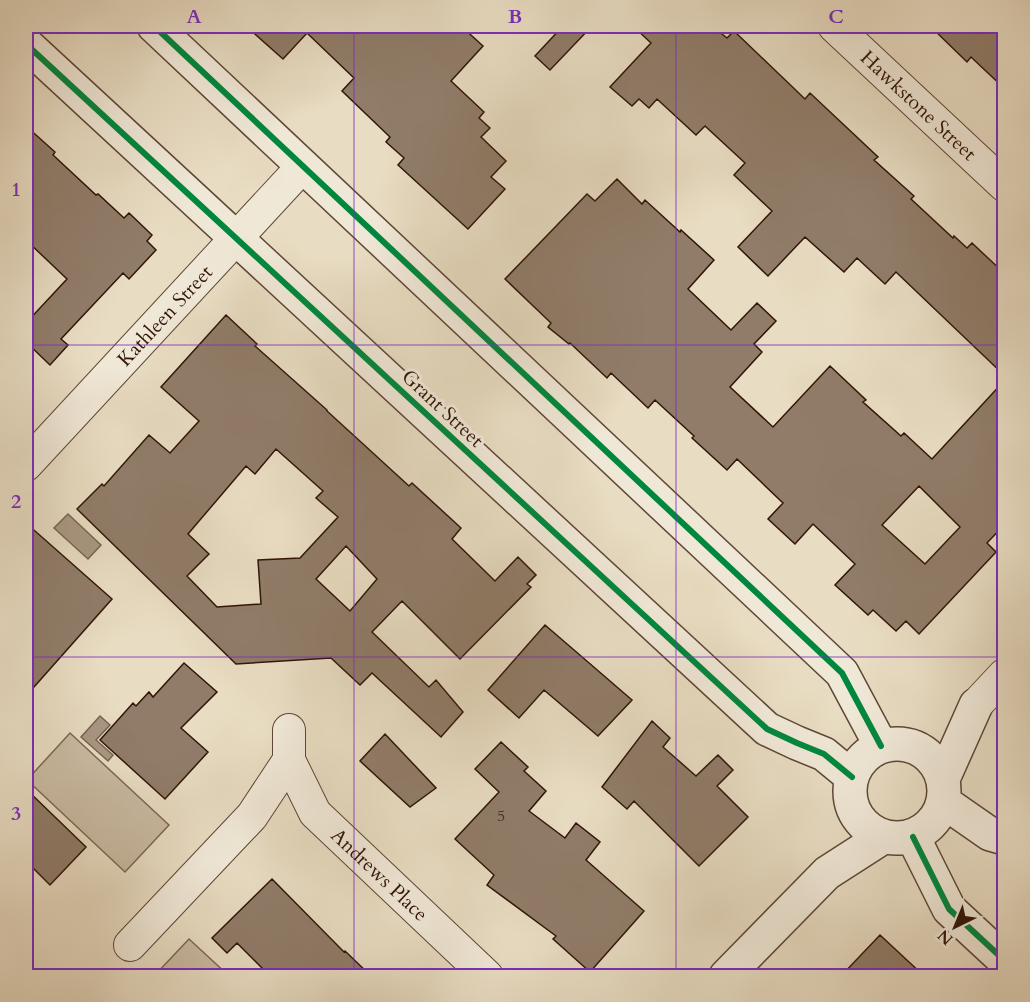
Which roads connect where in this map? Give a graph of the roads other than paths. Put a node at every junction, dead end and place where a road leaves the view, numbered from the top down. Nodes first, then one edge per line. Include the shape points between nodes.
1 (154, 26) edge
2 (834, 26) edge
3 (26, 44) edge
4 (303, 166) junction
5 (1005, 185) edge
6 (236, 239) junction
7 (26, 465) edge
8 (1005, 675) edge
9 (976, 705) junction
10 (289, 729) dead end
11 (881, 746) junction
12 (916, 748) junction
13 (289, 760) junction
14 (944, 790) junction
15 (852, 792) junction
16 (898, 837) junction
17 (1005, 838) edge
18 (827, 873) junction
19 (130, 945) dead end
20 (1005, 960) edge
21 (487, 976) edge
22 (726, 976) edge

1 - 4 street
2 - 5 street, Hawkstone Street
3 - 6 street, Grant Street
4 - 6 street, Kathleen Street
4 - 11 street via 842,673
6 - 7 street, Kathleen Street
6 - 15 street, Grant Street via 767,729 824,754
8 - 9 street
9 - 12 street
9 - 14 street
10 - 13 street, Andrews Place
11 - 12 street via 905,744
11 - 15 street via 858,764
12 - 14 street via 938,766
13 - 19 street via 252,816
13 - 21 street, Andrews Place via 315,813
14 - 16 street via 938,817 927,829
14 - 17 street via 990,834
15 - 16 street via 860,821 870,831
15 - 18 street
16 - 18 street
16 - 20 street via 949,909
18 - 22 street

